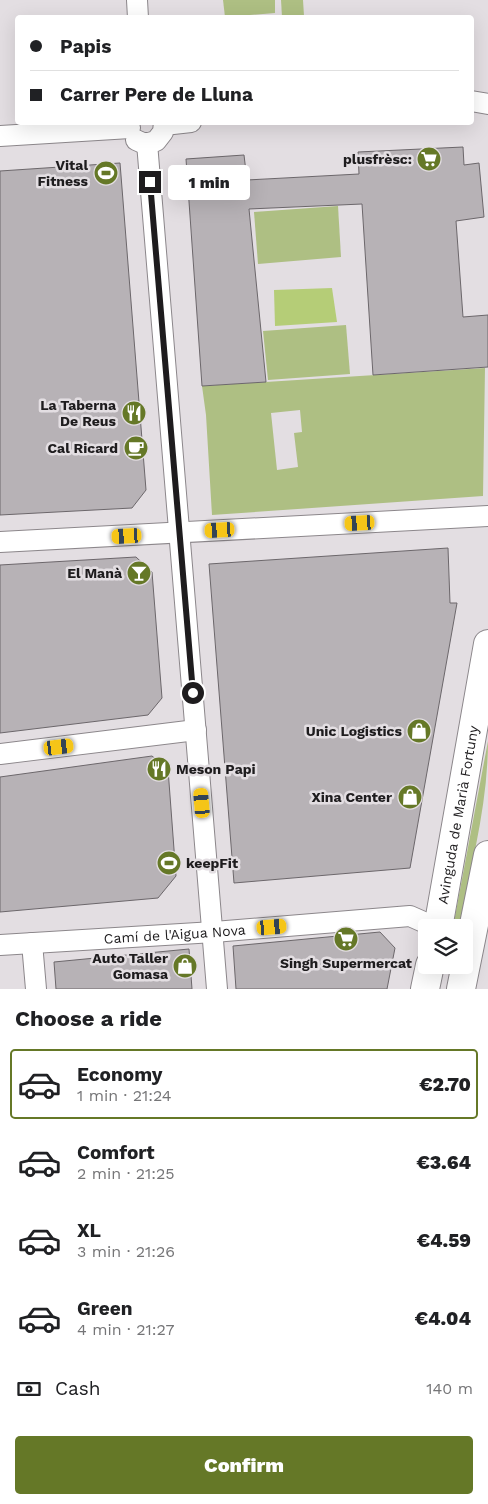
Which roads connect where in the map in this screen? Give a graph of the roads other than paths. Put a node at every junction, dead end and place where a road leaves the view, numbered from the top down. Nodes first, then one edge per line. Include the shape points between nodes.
1 (137, 0) edge
2 (138, 15) edge
3 (130, 125) edge
4 (164, 125) edge
5 (0, 136) edge
6 (147, 144) junction
7 (488, 516) edge
8 (181, 532) junction
9 (0, 542) edge
10 (488, 644) edge
11 (196, 730) junction
12 (0, 754) edge
13 (488, 855) edge
14 (439, 919) edge
15 (418, 920) edge
16 (214, 932) junction
17 (32, 943) junction
18 (0, 945) edge
19 (428, 974) edge
20 (36, 989) edge
21 (217, 989) edge
22 (425, 989) edge
23 (460, 989) edge

1 - 2 street
3 - 5 street
3 - 6 street via 134,138
4 - 6 street via 160,138
6 - 8 street
7 - 8 street
8 - 9 street
8 - 11 street
10 - 14 main road, Avinguda de Marià Fortuny
11 - 12 street
11 - 16 street
13 - 23 main road
15 - 16 street, Camí de l'Aigua Nova via 410,916
16 - 17 street, Camí de l'Aigua Nova
16 - 21 street
17 - 18 street, Camí de l'Aigua Nova
17 - 20 street
19 - 22 main road

